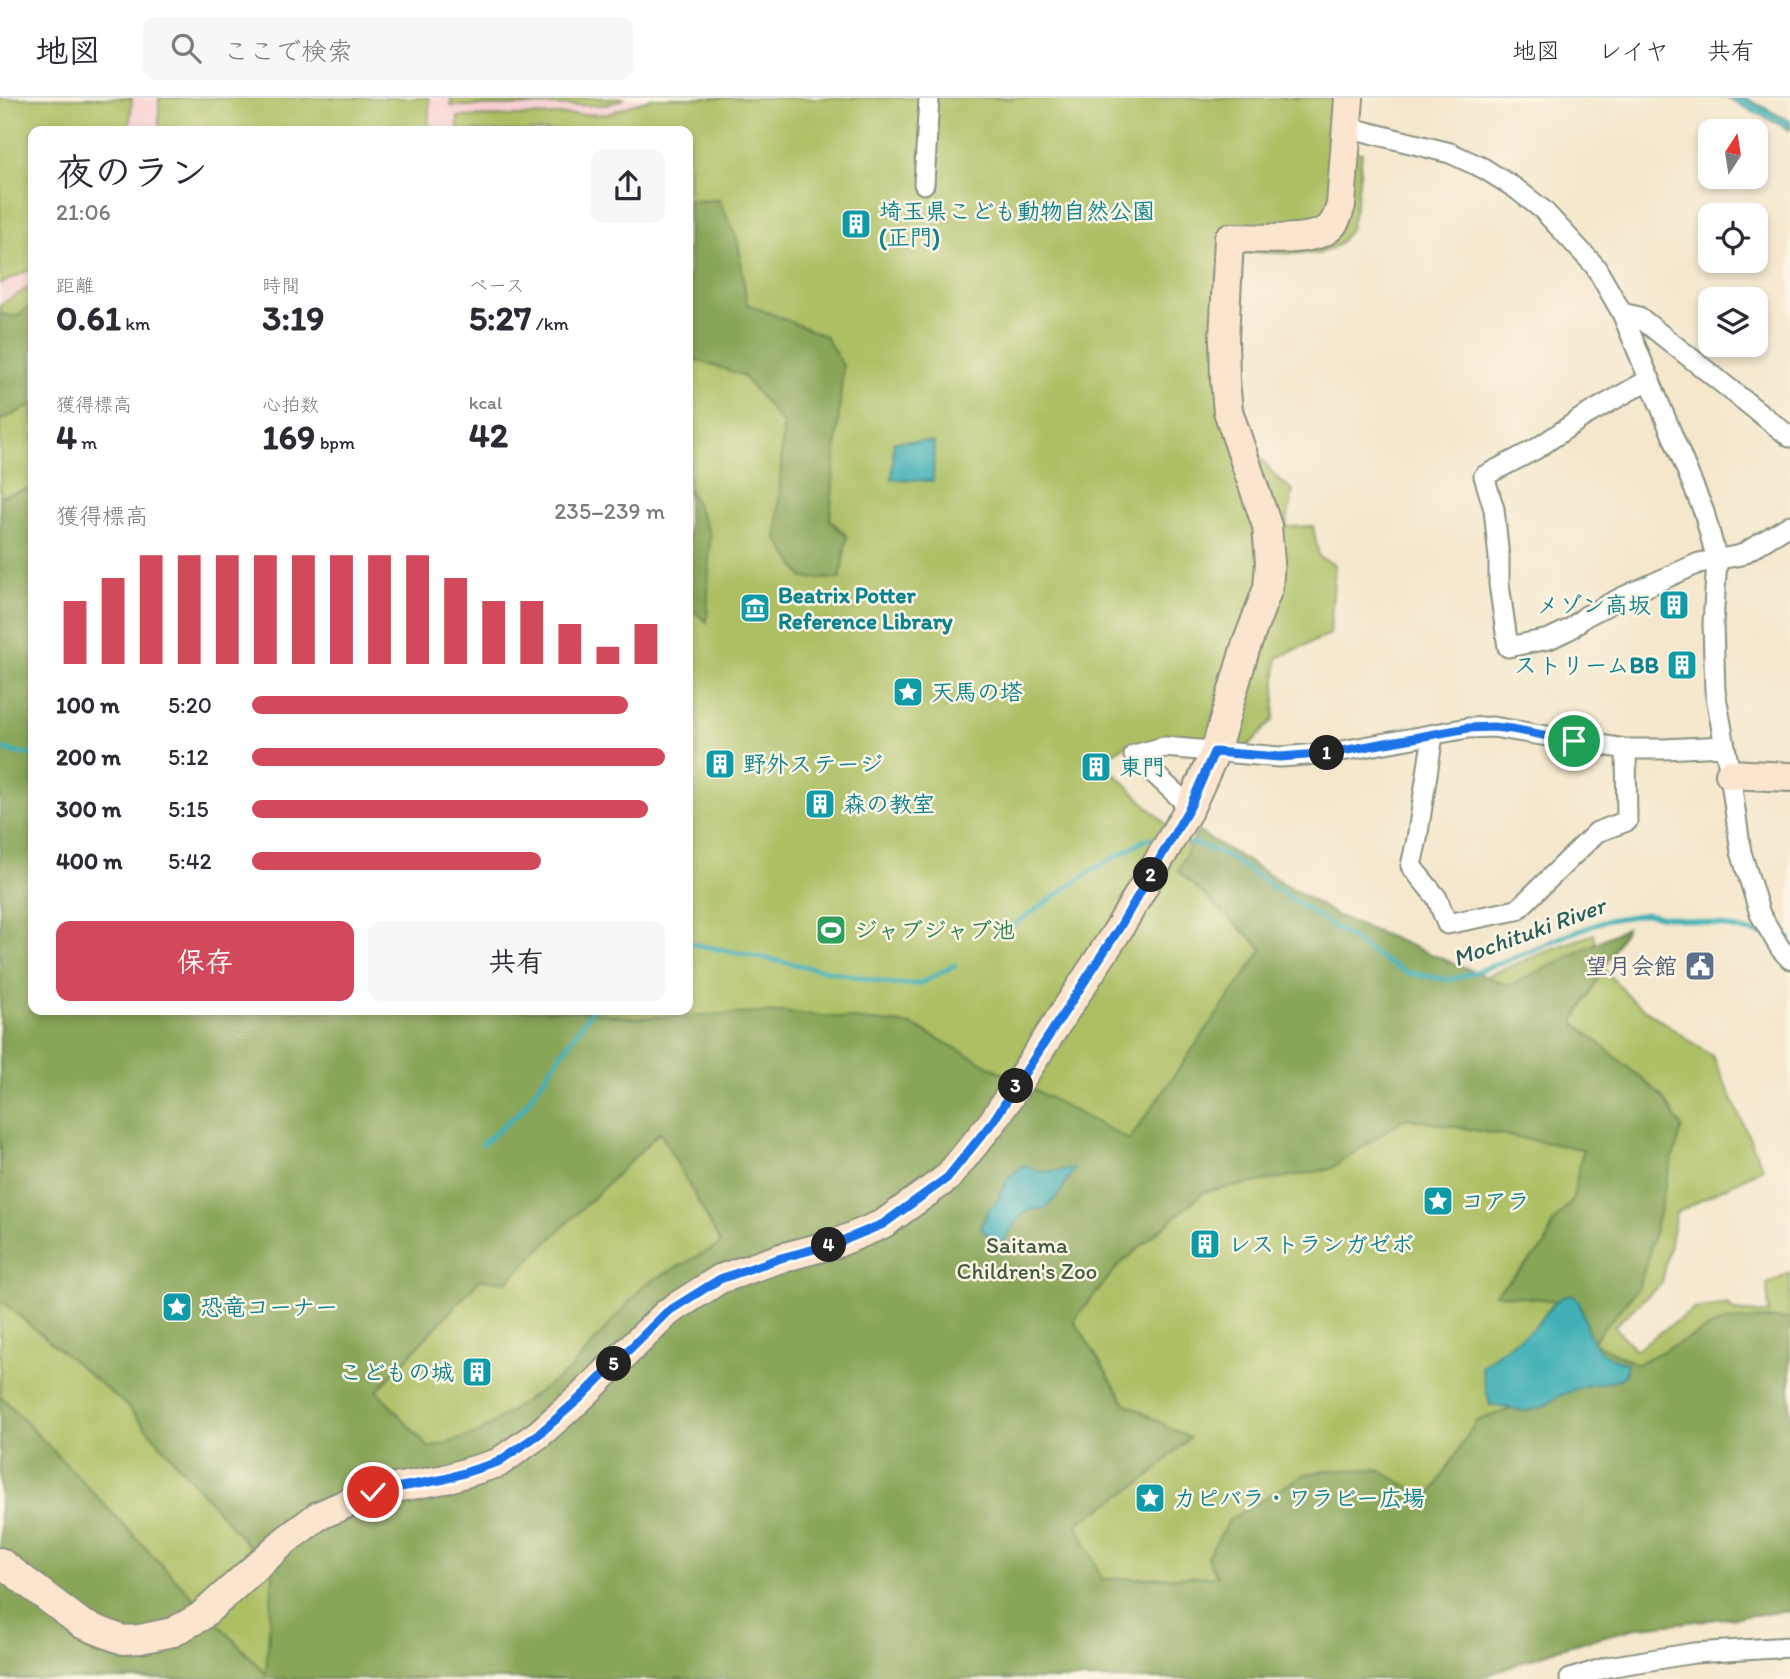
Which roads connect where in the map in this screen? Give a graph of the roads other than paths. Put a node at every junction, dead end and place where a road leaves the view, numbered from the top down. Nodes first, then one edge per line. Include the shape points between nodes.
1 (929, 98) edge
2 (1349, 98) edge
3 (1347, 127) junction
4 (924, 184) dead end
5 (1622, 313) junction
6 (1650, 379) junction
7 (1790, 437) edge
8 (1790, 525) edge
9 (1717, 560) junction
10 (1433, 735) junction
11 (1724, 746) junction
12 (1626, 749) junction
13 (1214, 752) junction
14 (1730, 774) junction
15 (1790, 777) edge
16 (1190, 807) junction
17 (1785, 953) edge
18 (0, 1562) edge
19 (1790, 1647) edge
20 (1570, 1679) edge

1 - 4 street
2 - 3 street
3 - 5 street via 1450,153 1515,188 1543,210 1595,266
3 - 13 street via 1341,205 1328,229 1308,237 1229,238 1224,339 1228,411 1267,526 1270,562 1268,588
5 - 6 street
5 - 7 street via 1639,317
6 - 9 street via 1704,512
6 - 9 street via 1484,476 1494,509 1508,647 1549,639 1623,597 1699,563
8 - 9 street via 1741,555
9 - 11 street via 1715,691
10 - 12 street via 1493,727
10 - 12 street via 1411,866 1437,898 1447,924 1517,910 1597,832 1627,821
10 - 13 street via 1280,757
11 - 12 street
11 - 14 street
13 - 16 street
13 - 16 street via 1164,747 1134,755
14 - 15 street
14 - 17 street via 1741,852 1760,914
16 - 18 street via 1118,930 994,1120 947,1178 883,1224 720,1279 667,1312 569,1408 498,1462 445,1479 373,1492 318,1516 200,1617 173,1632 123,1640 82,1624
19 - 20 street via 1694,1653 1608,1667

